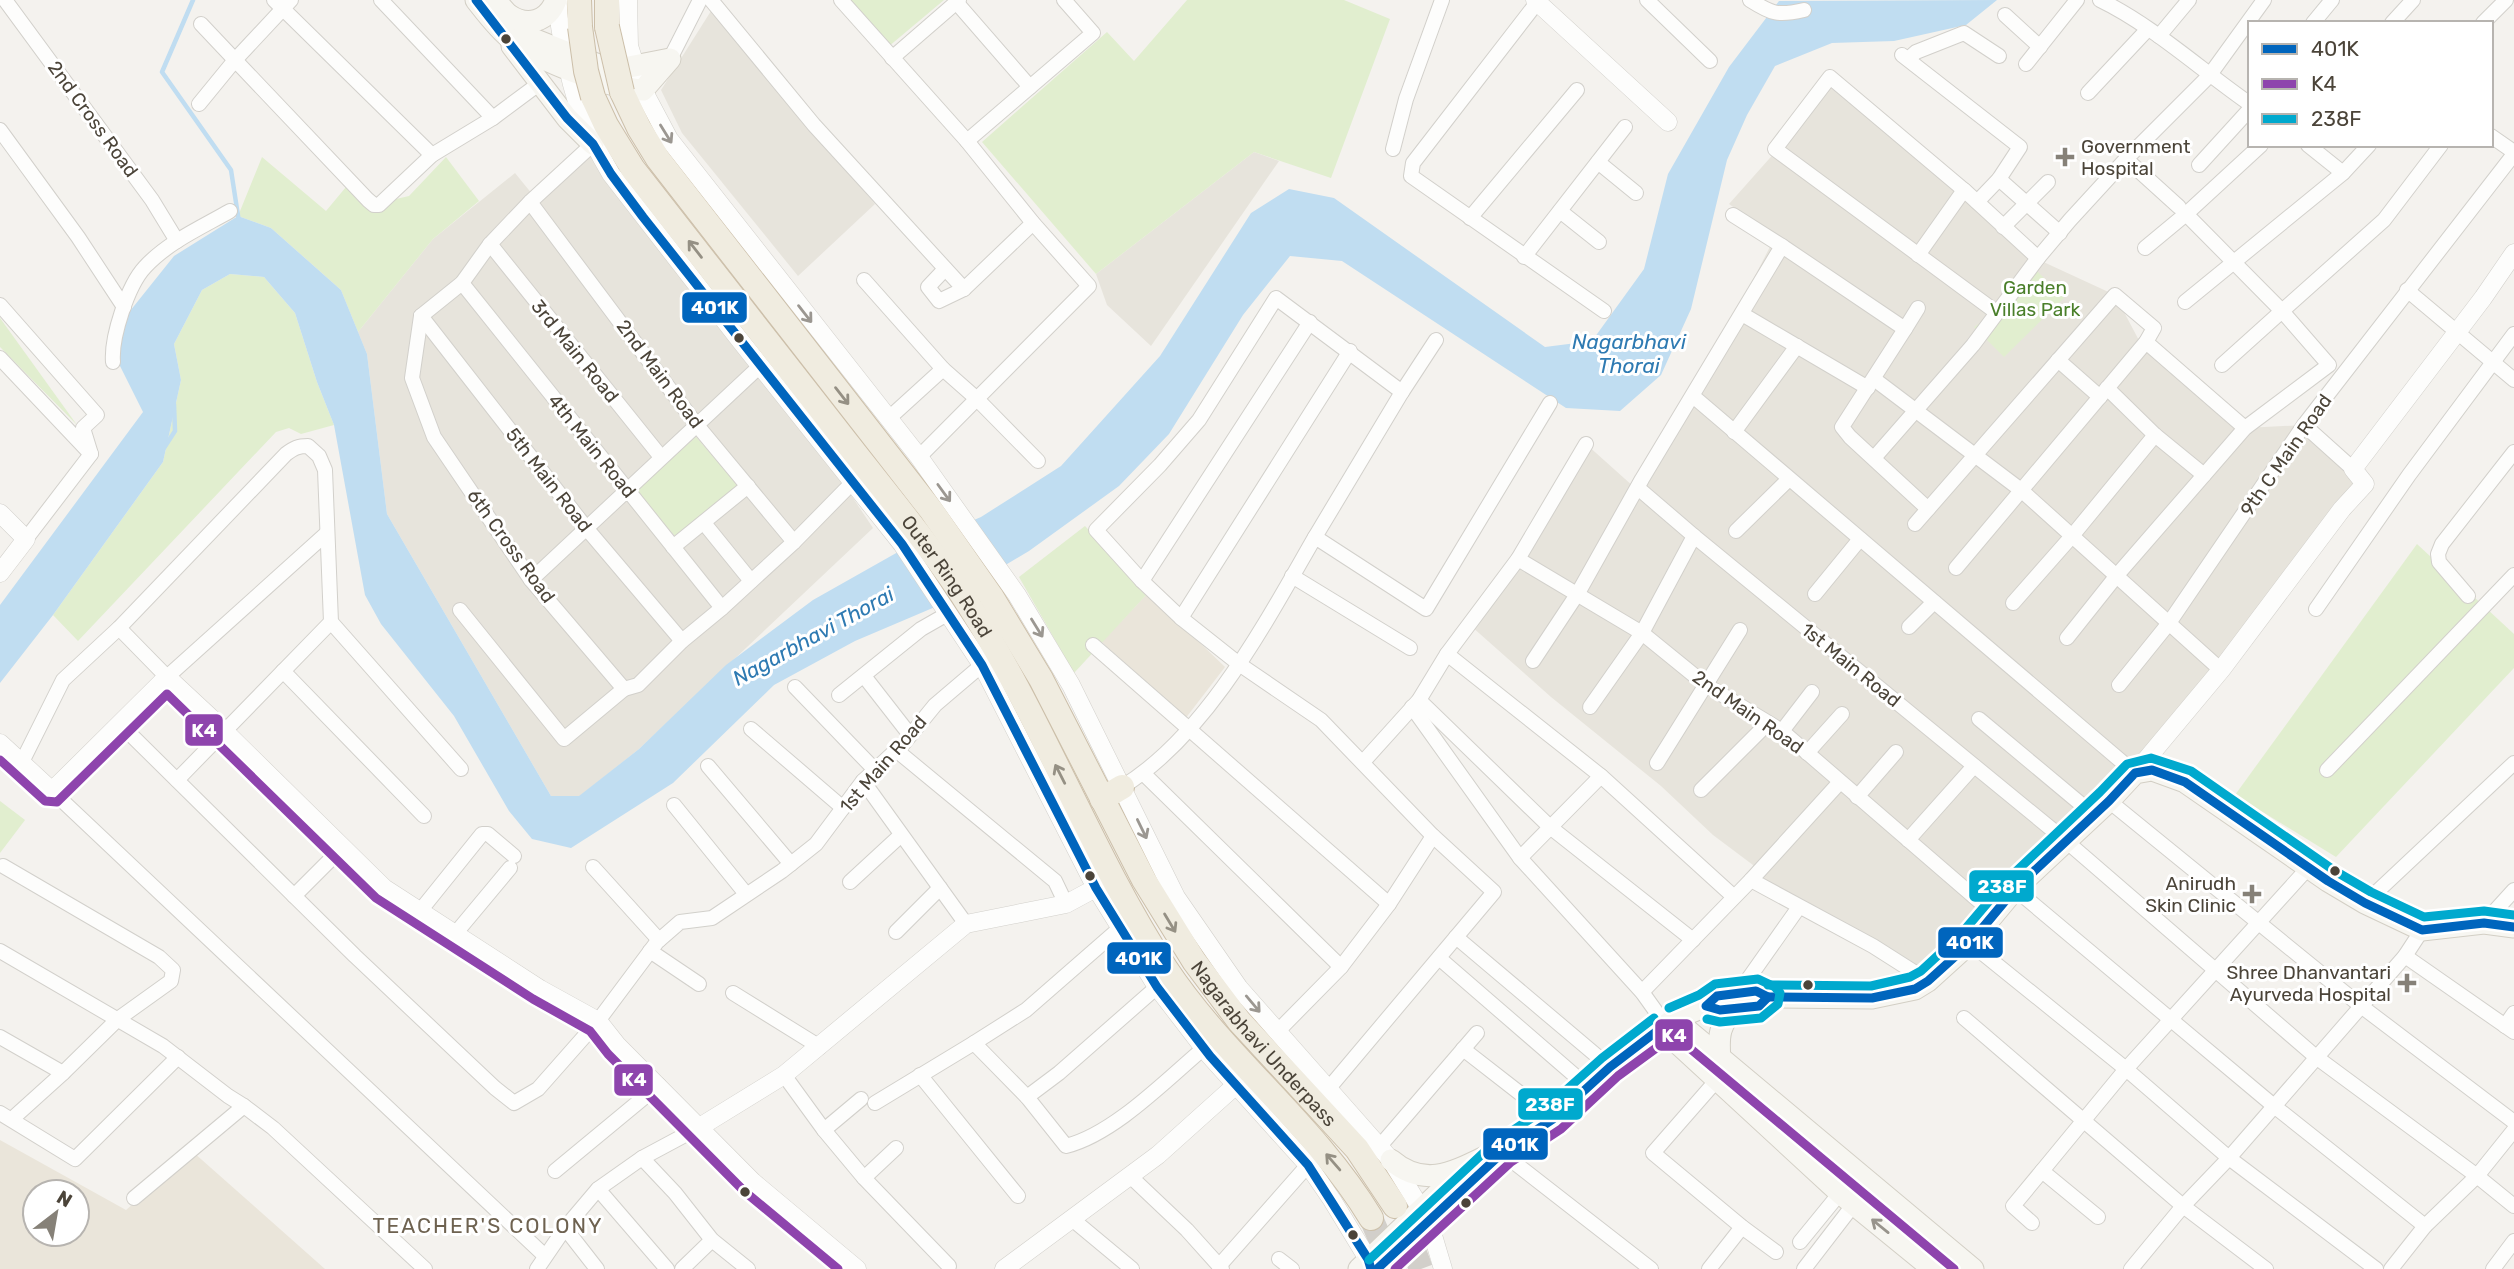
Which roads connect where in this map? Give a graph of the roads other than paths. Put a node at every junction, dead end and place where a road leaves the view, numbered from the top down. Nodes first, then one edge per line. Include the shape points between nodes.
1 (5, 0) edge
2 (381, 0) edge
3 (476, 0) edge
4 (557, 0) edge
5 (579, 0) edge
6 (607, 0) edge
7 (628, 0) edge
8 (700, 0) edge
9 (711, 0) edge
10 (841, 0) edge
11 (1065, 0) edge
12 (1442, 0) edge
13 (1647, 0) edge
14 (1750, 0) edge
15 (2077, 0) edge
16 (2189, 0) edge
17 (2264, 0) edge
18 (2332, 0) edge
19 (2413, 0) edge
20 (2506, 0) edge
21 (957, 1) edge
22 (1537, 1) edge
23 (2108, 2) edge
24 (283, 3) edge
25 (1804, 10) dead end
26 (500, 15) edge
27 (2005, 15) dead end
28 (2249, 21) edge
29 (2316, 21) edge
30 (2394, 21) edge
31 (2485, 21) edge
32 (2248, 22) edge
33 (201, 24) dead end
34 (2153, 33) junction
35 (2040, 47) junction
36 (1999, 56) dead end
37 (892, 58) junction
38 (566, 59) junction
39 (670, 59) junction
40 (235, 60) junction
41 (1710, 61) dead end
42 (2026, 64) dead end
43 (635, 67) junction
44 (2209, 76) junction
45 (540, 83) junction
46 (1030, 87) junction
47 (1577, 90) dead end
48 (632, 91) junction
49 (2088, 93) dead end
50 (199, 104) dead end
51 (2248, 105) edge
52 (2248, 108) edge
53 (493, 118) junction
54 (1668, 121) dead end
55 (1625, 127) dead end
56 (0, 130) edge
57 (2493, 137) edge
58 (967, 141) junction
59 (593, 144) junction
60 (2259, 147) edge
61 (2310, 147) edge
62 (2367, 147) edge
63 (2439, 147) edge
64 (1393, 149) dead end
65 (2514, 153) edge
66 (432, 155) junction
67 (2126, 159) junction
68 (1598, 162) junction
69 (2199, 165) dead end
70 (2343, 173) junction
71 (2000, 179) junction
72 (2048, 182) dead end
73 (1964, 190) junction
74 (1636, 193) dead end
75 (530, 202) junction
76 (1977, 202) junction
77 (2027, 203) junction
78 (230, 211) dead end
79 (1560, 211) junction
80 (2183, 211) junction
81 (1733, 215) dead end
82 (1470, 218) junction
83 (1033, 223) junction
84 (2003, 227) junction
85 (2060, 233) junction
86 (177, 241) junction
87 (1599, 242) dead end
88 (490, 244) junction
89 (1782, 246) junction
90 (2145, 248) dead end
91 (2514, 253) edge
92 (1918, 255) junction
93 (1524, 257) junction
94 (2038, 258) junction
95 (2232, 262) junction
96 (945, 268) junction
97 (864, 280) dead end
98 (461, 283) junction
99 (964, 289) junction
100 (2407, 290) junction
101 (2185, 302) dead end
102 (0, 306) edge
103 (124, 307) junction
104 (1917, 307) dead end
105 (1604, 311) dead end
106 (2282, 311) junction
107 (1996, 312) junction
108 (1742, 314) junction
109 (421, 316) junction
110 (1310, 322) junction
111 (1905, 329) junction
112 (2457, 333) junction
113 (2514, 334) edge
114 (1436, 340) dead end
115 (2146, 342) junction
116 (1797, 346) junction
117 (1350, 351) junction
118 (0, 358) edge
119 (2058, 360) junction
120 (2494, 361) junction
121 (113, 362) dead end
122 (2222, 365) dead end
123 (2329, 365) junction
124 (760, 366) junction
125 (943, 369) junction
126 (2346, 372) junction
127 (2514, 380) edge
128 (1871, 384) junction
129 (1402, 392) junction
130 (2104, 392) junction
131 (1694, 397) junction
132 (977, 399) junction
133 (1550, 403) dead end
134 (1916, 410) junction
135 (888, 419) junction
136 (696, 424) junction
137 (2304, 425) junction
138 (2245, 428) junction
139 (1734, 432) junction
140 (2155, 435) junction
141 (1586, 444) dead end
142 (2514, 452) edge
143 (91, 454) junction
144 (1975, 455) junction
145 (661, 457) junction
146 (919, 457) junction
147 (1874, 458) junction
148 (1038, 461) dead end
149 (2353, 469) junction
150 (2204, 475) junction
151 (1789, 479) junction
152 (853, 482) junction
153 (748, 486) junction
154 (1638, 488) junction
155 (2021, 490) junction
156 (628, 491) junction
157 (1928, 509) junction
158 (0, 513) edge
159 (704, 523) junction
160 (1915, 524) dead end
161 (955, 526) junction
162 (587, 529) junction
163 (1736, 531) dead end
164 (327, 533) junction
165 (1694, 536) junction
166 (2072, 536) junction
167 (1315, 537) junction
168 (26, 539) junction
169 (910, 539) junction
170 (1860, 539) junction
171 (794, 542) junction
172 (673, 547) junction
173 (1518, 559) junction
174 (1956, 568) dead end
175 (0, 573) edge
176 (2118, 574) junction
177 (2514, 575) edge
178 (1292, 576) junction
179 (531, 580) junction
180 (751, 581) junction
181 (1142, 581) junction
182 (1578, 593) junction
183 (1815, 594) dead end
184 (2468, 596) dead end
185 (1934, 602) junction
186 (2013, 603) dead end
187 (964, 605) junction
188 (722, 608) junction
189 (2316, 609) dead end
190 (460, 610) dead end
191 (1181, 618) junction
192 (331, 622) junction
193 (2169, 624) junction
194 (1909, 627) dead end
195 (119, 628) junction
196 (1740, 630) dead end
197 (1642, 633) junction
198 (2067, 638) dead end
199 (681, 641) junction
200 (1093, 645) dead end
201 (1410, 648) dead end
202 (1447, 654) junction
203 (1533, 661) dead end
204 (1239, 664) junction
205 (982, 665) junction
206 (2221, 670) junction
207 (283, 671) junction
208 (864, 676) junction
209 (167, 677) junction
210 (1706, 685) junction
211 (2119, 685) dead end
212 (795, 687) dead end
213 (624, 689) junction
214 (1812, 692) dead end
215 (839, 695) dead end
216 (1416, 703) junction
217 (1590, 707) dead end
218 (1842, 714) dead end
219 (1979, 719) dead end
220 (1768, 723) junction
221 (120, 724) junction
222 (1189, 728) junction
223 (751, 729) dead end
224 (225, 731) junction
225 (1782, 731) junction
226 (910, 735) junction
227 (896, 750) junction
228 (1896, 752) dead end
229 (10, 753) edge
230 (1807, 753) junction
231 (1363, 762) junction
232 (1657, 763) dead end
233 (2514, 763) edge
234 (708, 766) dead end
235 (1974, 766) junction
236 (461, 769) dead end
237 (875, 770) junction
238 (2327, 770) dead end
239 (2135, 773) junction
240 (1144, 774) junction
241 (1601, 776) junction
242 (177, 780) junction
243 (863, 781) junction
244 (1840, 782) junction
245 (1701, 790) dead end
246 (52, 791) junction
247 (1112, 793) junction
248 (1857, 797) junction
249 (674, 805) dead end
250 (843, 808) junction
251 (2101, 808) junction
252 (424, 816) dead end
253 (1550, 827) junction
254 (901, 835) junction
255 (1433, 836) junction
256 (1908, 840) junction
257 (2066, 841) junction
258 (342, 848) junction
259 (1520, 858) junction
260 (791, 864) junction
261 (3, 866) dead end
262 (593, 867) dead end
263 (2308, 868) junction
264 (1752, 880) junction
265 (850, 882) dead end
266 (1104, 883) junction
267 (940, 888) junction
268 (2015, 889) junction
269 (2514, 890) edge
270 (746, 894) junction
271 (294, 896) junction
272 (1733, 896) junction
273 (2365, 903) junction
274 (1066, 904) junction
275 (1389, 904) junction
276 (1800, 907) junction
277 (420, 911) junction
278 (1994, 914) junction
279 (2484, 923) junction
280 (2259, 924) junction
281 (966, 925) junction
282 (2514, 927) edge
283 (1120, 928) junction
284 (2422, 930) junction
285 (897, 932) dead end
286 (455, 934) junction
287 (1456, 937) junction
288 (1693, 940) junction
289 (1970, 943) junction
290 (654, 946) junction
291 (0, 951) edge
292 (2406, 956) junction
293 (1439, 958) junction
294 (1340, 967) junction
295 (2217, 971) junction
296 (1928, 981) junction
297 (699, 984) dead end
298 (1157, 988) junction
299 (1642, 992) junction
300 (733, 993) dead end
301 (1738, 1000) junction
302 (2361, 1006) junction
303 (2514, 1013) edge
304 (1965, 1018) dead end
305 (118, 1019) junction
306 (1664, 1020) junction
307 (2171, 1020) junction
308 (598, 1021) junction
309 (2509, 1029) edge
310 (1277, 1032) junction
311 (1477, 1033) dead end
312 (0, 1037) edge
313 (974, 1043) junction
314 (820, 1047) junction
315 (1204, 1048) junction
316 (1463, 1049) junction
317 (178, 1057) junction
318 (2316, 1057) junction
319 (1720, 1059) junction
320 (1610, 1067) junction
321 (2126, 1069) junction
322 (63, 1073) junction
323 (784, 1075) junction
324 (920, 1075) junction
325 (1716, 1081) junction
326 (659, 1085) junction
327 (1236, 1085) junction
328 (1588, 1087) junction
329 (1329, 1088) junction
330 (1027, 1097) junction
331 (244, 1106) junction
332 (2274, 1106) junction
333 (6, 1116) edge
334 (1552, 1119) junction
335 (2082, 1120) junction
336 (2514, 1122) edge
337 (698, 1128) junction
338 (824, 1130) junction
339 (2514, 1130) edge
340 (896, 1148) dead end
341 (1386, 1153) junction
342 (1502, 1153) junction
343 (642, 1158) junction
344 (2229, 1158) junction
345 (1308, 1165) junction
346 (1466, 1166) junction
347 (555, 1171) dead end
348 (2042, 1171) junction
349 (1130, 1176) junction
350 (2477, 1176) junction
351 (864, 1178) junction
352 (598, 1189) junction
353 (1018, 1196) dead end
354 (134, 1198) dead end
355 (1847, 1199) junction
356 (1395, 1206) tunnel mouth
357 (2183, 1206) junction
358 (2514, 1206) edge
359 (1425, 1216) junction
360 (2098, 1217) dead end
361 (1371, 1218) tunnel mouth
362 (1072, 1219) junction
363 (2032, 1223) dead end
364 (2425, 1226) junction
365 (1742, 1227) junction
366 (565, 1228) junction
367 (712, 1240) junction
368 (2514, 1241) edge
369 (1800, 1242) dead end
370 (1776, 1252) dead end
371 (545, 1256) junction
372 (1279, 1259) dead end
373 (949, 1266) dead end
374 (1369, 1266) edge
375 (1220, 1268) edge
376 (2134, 1268) edge
377 (425, 1269) edge
378 (537, 1269) edge
379 (597, 1269) edge
380 (667, 1269) edge
381 (682, 1269) edge
382 (748, 1269) edge
383 (857, 1269) edge
384 (1004, 1269) edge
385 (1132, 1269) edge
386 (1292, 1269) edge
387 (1443, 1269) edge
388 (1651, 1269) edge
389 (1709, 1269) edge
390 (1804, 1269) edge
391 (1933, 1269) edge
392 (1973, 1269) edge
393 (2266, 1269) edge
394 (2376, 1269) edge
395 (2391, 1269) edge
396 (2493, 1269) edge

1 - 86 street, 2nd Cross Road
2 - 53 street
3 - 26 main road
4 - 26 main road via 550,12 536,21
4 - 38 street
169 -> 5 highway, Outer Ring Road, bridge via 633,169 593,97
6 - 48 highway, Outer Ring Road, bridge via 607,27
7 - 43 street via 629,46
8 - 39 street
9 - 96 street via 814,125
10 - 37 street
11 - 46 street via 1093,33
12 - 64 street
13 - 41 street
14 - 25 street via 1773,14
15 - 35 street
16 - 34 street
17 - 28 street
18 - 29 street
19 - 30 street
20 - 31 street
21 - 37 street
21 - 46 street
22 - 54 street
22 - 82 street via 1413,163 1411,176
23 - 34 street
24 - 40 street
24 - 66 street
26 - 38 main road via 523,48
26 - 45 main road
27 - 35 street
32 - 44 street
33 - 40 street
34 - 44 street
34 - 49 street
35 - 42 street
36 - 71 street via 1965,33 1905,57 2020,147
37 - 58 street
38 - 43 main road
38 - 48 main road
38 - 59 street
39 - 43 main road
39 - 48 main road
40 - 50 street
40 - 66 street via 373,206
43 - 48 street
44 - 51 street
44 - 67 street
45 - 53 street
45 - 59 main road
46 - 58 street
47 - 82 street
48 -> 135 street
48 -> 161 highway, Outer Ring Road via 639,128 658,159
52 - 69 street
53 - 66 street
55 - 68 street
56 - 103 street
57 - 65 street
58 - 83 street
59 - 75 street
59 - 124 street via 643,217
60 - 80 street
61 - 70 street
62 - 70 street
63 - 106 street via 2384,220
65 - 100 street, 9th C Main Road
67 - 80 street
67 - 85 street
68 - 74 street
68 - 79 street
70 - 95 street
71 - 76 street
71 - 77 street
72 - 77 street
73 - 76 street
73 - 92 street
73 - 92 street via 1830,77 1774,149
75 - 88 street
75 - 136 street, 2nd Main Road
76 - 84 street
77 - 84 street
77 - 85 street
78 - 86 street
79 - 87 street
79 - 93 street
80 - 90 street
80 - 95 street
81 - 89 street
82 - 93 street
83 - 99 street
83 - 132 street via 1089,286
84 - 94 street
85 - 94 street
86 - 103 street via 144,268
88 - 98 street
88 - 145 street, 3rd Main Road
89 - 108 street
89 - 111 street
91 - 112 street
92 - 107 street
93 - 105 street
94 - 107 street
95 - 101 street
95 - 106 street
96 - 99 street
96 - 99 street via 928,286 939,301
97 - 125 street
98 - 109 street
98 - 156 street, 4th Main Road
100 - 112 street
100 - 126 street, 9th C Main Road
102 - 143 street via 97,415 83,428
103 - 121 street
104 - 111 street
106 - 122 street
106 - 123 street
107 - 134 street
108 - 116 street
108 - 131 street
109 - 162 street, 5th Main Road
109 - 179 street, 6th Cross Road via 412,378 434,437
110 - 117 street
110 - 181 street
110 - 181 street via 1276,298 1199,420 1096,530
111 - 128 street
112 - 120 street
112 - 149 street
113 - 120 street
114 - 129 street
115 - 119 street via 2154,328 2115,295
115 - 130 street
115 - 138 street
116 - 128 street
116 - 139 street
117 - 129 street
117 - 191 street
118 - 143 street
119 - 130 street
119 - 144 street
120 - 127 street
120 - 189 street
123 - 126 street
123 - 138 street
124 - 136 street
124 - 152 street
125 - 132 street
125 - 135 street
126 - 137 street, 9th C Main Road
128 - 134 street
128 - 147 street via 1842,427
129 - 167 street
130 - 140 street
130 - 155 street
131 - 139 street
131 - 154 street
132 - 146 street
132 - 148 street
133 - 167 street via 1426,609
134 - 144 street
134 - 147 street
135 - 146 street
136 - 145 street
136 - 153 street, 2nd Main Road
137 - 149 street
137 - 193 street, 9th C Main Road
138 - 150 street
139 - 151 street
140 - 150 street
140 - 166 street
141 - 173 street
142 - 184 street via 2438,554 2439,562
143 - 168 street
144 - 155 street
144 - 157 street
145 - 156 street
146 -> 161 street
147 - 157 street
149 - 206 street via 2365,484
150 - 176 street
151 - 163 street
151 - 170 street
152 - 169 street
152 - 171 street
153 - 159 street
153 - 171 street, 2nd Main Road
154 - 165 street, 1st Main Road
154 - 182 street
155 - 166 street
155 - 174 street
156 - 162 street
156 - 172 street, 4th Main Road
157 - 160 street
158 - 168 street
159 - 172 street
159 - 180 street
161 - 187 highway, Outer Ring Road
161 -> 247 street via 1000,571 1065,674
162 - 179 street
162 - 199 street, 5th Main Road
164 - 192 street
164 - 195 street via 322,461 308,446 294,447
164 - 209 street
165 - 197 street
165 - 235 street, 1st Main Road
166 - 176 street
166 - 186 street
167 - 178 street
168 - 175 street
169 - 187 highway, Outer Ring Road
170 - 183 street
170 - 185 street
171 - 180 street
172 - 188 street, 4th Main Road
173 - 182 street, 2nd Main Road
173 - 202 street
176 - 193 street
176 - 198 street
177 - 238 street
178 - 201 street
178 - 204 street
179 - 213 street, 6th Cross Road
180 - 188 street
181 - 191 street
182 - 197 street, 2nd Main Road
182 - 203 street
185 - 194 street
185 - 239 street
187 - 205 street
187 - 208 street via 921,629
187 - 247 highway, Outer Ring Road via 1041,679
266 -> 187 highway, Outer Ring Road via 1019,691
188 - 199 street
190 - 213 street via 564,739
191 - 204 street
192 - 207 street
192 - 236 street
193 - 206 street
193 - 211 street, 9th C Main Road
195 - 209 street
195 - 229 street via 63,680
196 - 210 street
197 - 210 street, 2nd Main Road
197 - 217 street
199 - 213 street via 638,685
200 - 222 street
202 - 216 street
202 - 241 street
204 - 222 street
204 - 231 street via 1321,720
205 - 226 street, 1st Main Road via 935,705
205 - 266 street
206 - 239 street
207 - 224 street
207 - 252 street
208 - 215 street
208 - 226 street
209 - 221 street
209 - 224 street
210 - 220 street, 2nd Main Road
210 - 232 street
212 - 237 street
214 - 225 street
216 - 231 street
216 - 253 street
216 - 259 street
218 - 230 street
219 - 251 street
220 - 225 street, 2nd Main Road
220 - 245 street
221 - 242 street
221 - 246 street
222 - 240 street
222 - 275 street
223 - 250 street
224 - 242 street
224 - 258 street
225 - 230 street, 2nd Main Road
226 - 227 street, 1st Main Road
227 - 237 street, 1st Main Road
227 - 274 street via 1055,881
228 - 248 street
229 - 246 street
230 - 244 street, 2nd Main Road
231 - 255 street
233 - 273 street
234 - 260 street
235 - 256 street
235 - 257 street, 1st Main Road
237 - 243 street, 1st Main Road
239 - 251 main road
239 - 263 main road via 2152,770 2185,782
240 - 247 street
240 - 294 street
241 - 253 street
241 - 272 street
242 - 271 street
243 - 250 street, 1st Main Road
243 - 254 street
244 - 248 street, 2nd Main Road
244 - 264 street
246 - 371 street
247 -> 310 street via 1211,950
247 -> 356 highway, Nagarabhavi Underpass via 1150,891 1208,981 1357,1149
248 - 256 street, 2nd Main Road
249 - 270 street
250 - 260 street, 1st Main Road via 816,844
251 - 257 main road
251 - 280 street
253 - 259 street
253 - 288 street
254 - 265 street
254 - 267 street
255 - 275 street
255 - 287 street via 1494,892
256 - 278 street, 2nd Main Road
257 - 268 main road
257 - 295 street, 1st Main Road
258 - 271 street
258 - 277 street via 384,888
259 - 299 street
260 - 270 street, 1st Main Road
261 - 305 street via 159,957 173,970 171,981
262 - 290 street
263 - 273 main road
263 - 280 street
264 - 272 street
264 - 276 street
266 - 274 street
266 - 283 street
361 -> 266 highway, Nagarabhavi Underpass via 1341,1171 1189,1002 1137,923
267 - 281 street
267 - 285 street
268 - 278 main road
268 - 307 street
269 - 279 street
270 - 290 street, 1st Main Road via 712,918 680,922
271 - 308 street, 1st Main Road via 514,1103 538,1089
272 - 288 street
273 - 284 main road
274 - 281 street
275 - 294 street
276 - 296 street
276 - 301 street
277 - 286 street
277 - 286 street via 482,834 488,834 512,862
278 - 289 main road
279 - 282 main road
279 - 284 main road
280 - 295 street
280 - 302 street
281 - 314 street
283 - 298 street
283 - 313 street via 1026,1010
284 - 292 street
286 - 308 street
287 - 293 street
287 - 320 street
288 - 299 street
289 - 296 main road
289 - 321 street
290 - 297 street
290 - 308 street, 1st Main Road
291 - 305 street
292 - 302 street
292 - 309 street
293 - 328 street
293 - 329 street
294 - 310 street
295 - 307 street
295 - 318 street, 1st Main Road
296 - 301 main road via 1904,993 1872,998 1768,997 1756,991
298 - 315 street
298 - 330 street
299 - 306 street
300 - 314 street
301 - 306 main road via 1717,996 1706,1006
301 - 319 main road via 1721,1027
302 - 318 street
302 - 336 street
303 - 309 street
304 - 335 street
305 - 317 street
305 - 322 street
306 - 319 main road
306 - 320 main road
306 - 325 main road
307 - 321 street
307 - 332 street
308 - 326 street
310 - 329 street
311 - 316 street
312 - 322 street
313 - 324 street
313 - 330 street
314 - 323 street
315 - 327 street
315 - 330 street via 1116,1122 1085,1141 1066,1146
316 - 334 street
316 - 341 street
317 - 331 street
317 - 333 street via 75,1159
318 - 332 street
318 - 350 street, 1st Main Road
319 - 392 main road
320 - 328 main road
321 - 335 street
321 - 344 street
322 - 333 street
323 - 337 street
323 - 338 street
324 - 338 street
324 - 353 street
325 - 355 main road
325 - 365 street via 1653,1153
326 - 337 street
326 - 347 street
327 - 345 street
327 - 349 street
328 - 334 main road
329 - 341 street
331 - 354 street
331 - 377 street
332 - 344 street
332 - 364 street
334 - 342 main road
335 - 348 street
335 - 357 street
337 - 343 street
337 - 383 street via 753,1182
338 - 351 street
339 - 350 street
340 - 351 street
341 - 346 main road via 1410,1173 1429,1177
341 - 359 street
342 - 346 main road
342 - 359 main road
342 - 388 street
343 - 352 street
343 - 367 street
344 - 357 street
344 - 394 street
345 - 374 street
345 - 375 street
346 - 359 main road
348 - 360 street
348 - 363 street via 2013,1206
349 - 362 street
349 - 375 street
350 - 358 street, 1st Main Road
350 - 364 street
351 - 373 street
352 - 366 street
352 - 380 street
355 - 369 street
355 - 390 street
391 -> 355 main road
357 - 376 street
357 - 393 street
359 - 374 main road
359 - 374 main road via 1402,1245
359 - 387 street
362 - 384 street
362 - 385 street
364 - 395 street
365 - 370 street
365 - 389 street
366 - 371 street
366 - 379 street
367 - 381 street
367 - 382 street
368 - 396 street
371 - 378 street
372 - 386 street

